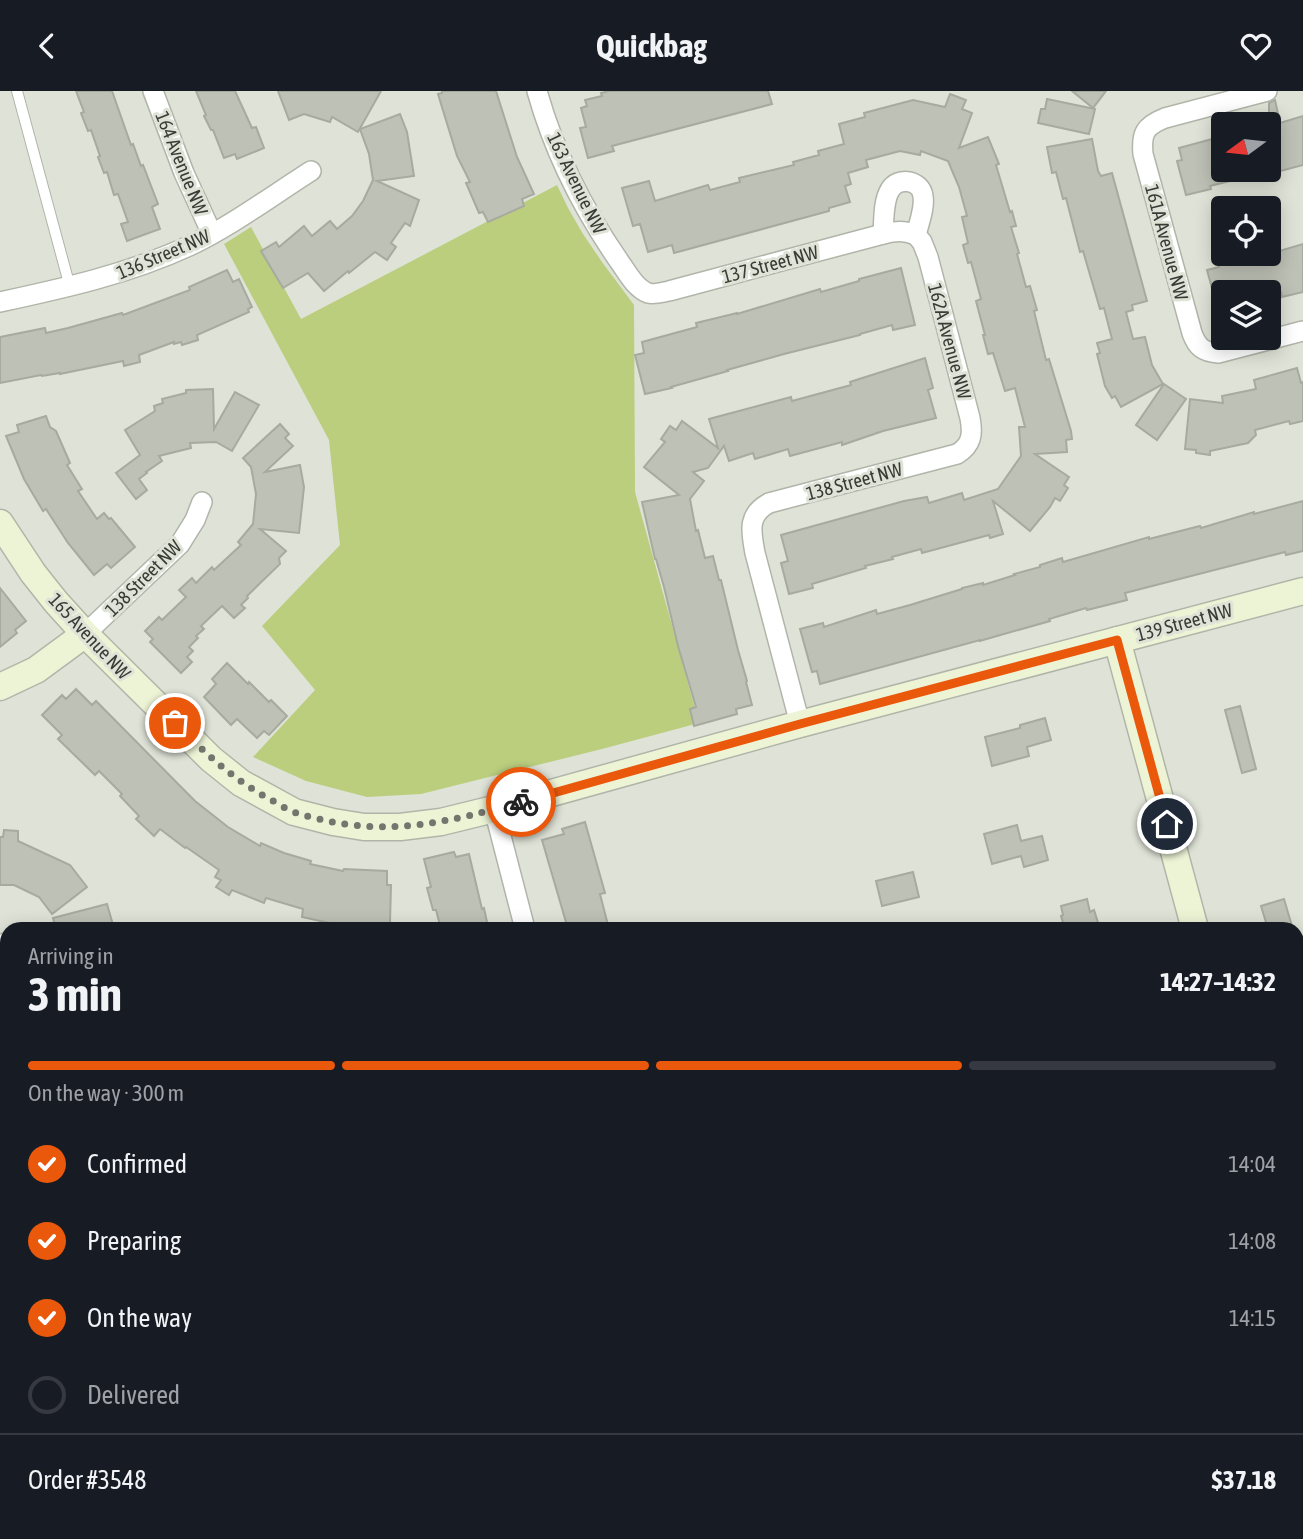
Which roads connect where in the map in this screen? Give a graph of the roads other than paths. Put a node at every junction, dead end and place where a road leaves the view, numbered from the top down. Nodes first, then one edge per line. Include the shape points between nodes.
1 (16, 91) edge
2 (153, 91) edge
3 (537, 91) edge
4 (1268, 91) edge
5 (311, 171) dead end
6 (212, 234) junction
7 (883, 234) junction
8 (916, 235) junction
9 (69, 287) junction
10 (658, 293) joint
11 (0, 302) edge
12 (1303, 331) edge
13 (965, 449) joint
14 (202, 502) dead end
15 (0, 523) edge
16 (1303, 591) edge
17 (85, 634) junction
18 (1117, 640) junction
19 (0, 687) edge
20 (800, 724) junction
21 (494, 809) junction
22 (333, 823) joint
23 (523, 922) edge
24 (1193, 922) edge

1 - 9 lane
2 - 6 street, 164 Avenue NW
3 - 10 street, 163 Avenue NW via 568,174 594,224 639,287
4 - 12 street, 161A Avenue NW via 1152,123 1144,132 1143,154 1200,349 1217,353
5 - 6 street, 136 Street NW
6 - 9 street, 136 Street NW via 133,269
7 - 8 street, 137 Street NW
7 - 8 street via 889,191 899,182 910,181 923,193 924,201
7 - 10 street, 137 Street NW
8 - 13 street, 162A Avenue NW via 928,257 970,418 972,436
9 - 11 street, 136 Street NW
13 - 20 street, 138 Street NW via 769,503 754,517 755,553
14 - 17 street, 138 Street NW via 180,544
15 - 17 street, 165 Avenue NW via 33,573
16 - 18 street, 139 Street NW
17 - 19 street, 138 Street NW via 36,670
17 - 22 street, 165 Avenue NW via 241,783 294,812
18 - 20 street, 139 Street NW
18 - 24 street
20 - 21 street, 139 Street NW
21 - 22 street, 139 Street NW via 400,827
21 - 23 street

